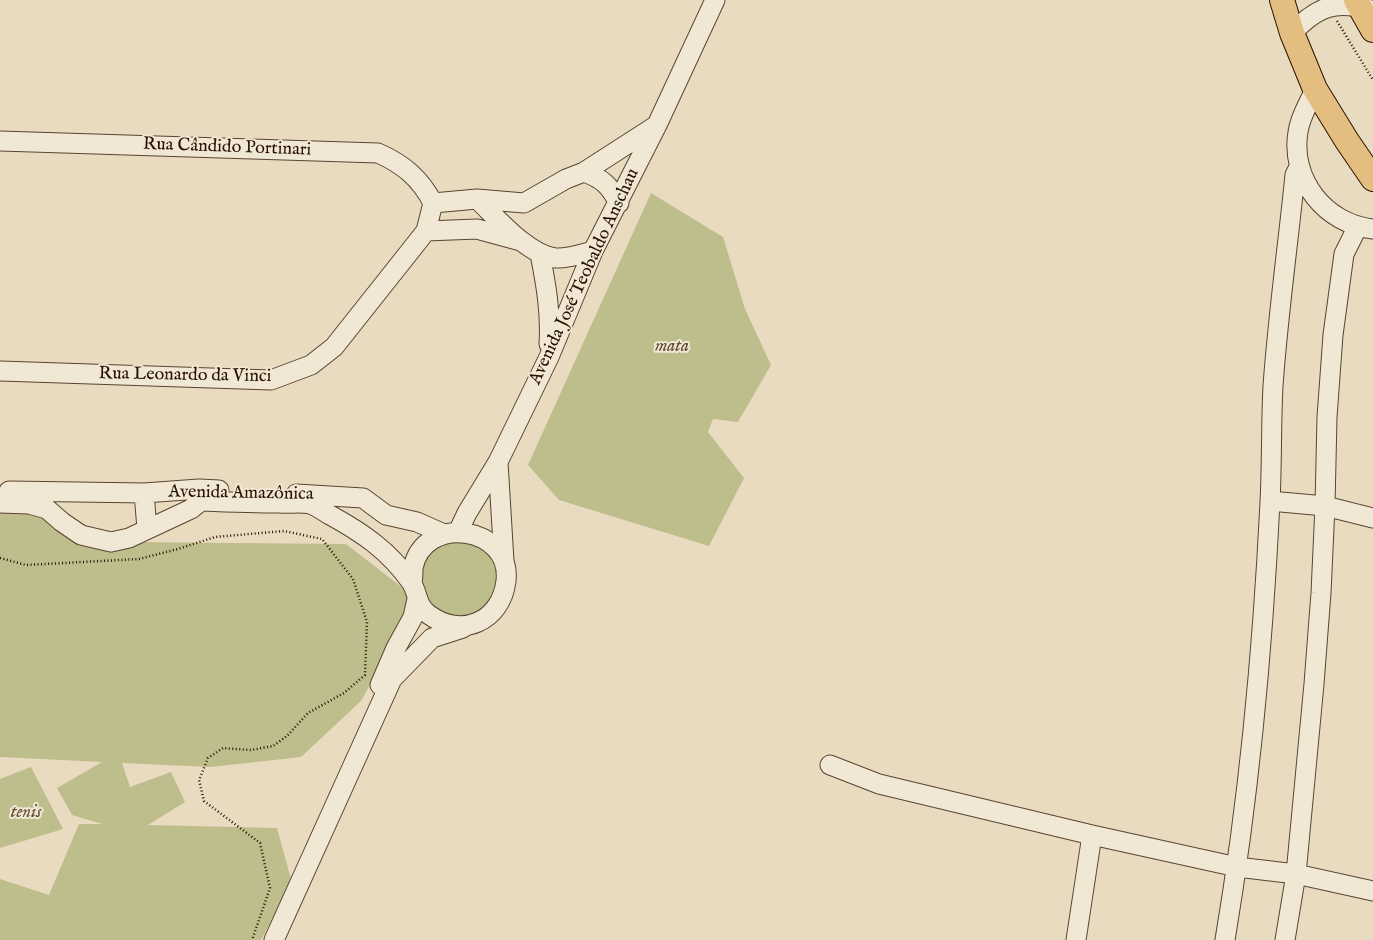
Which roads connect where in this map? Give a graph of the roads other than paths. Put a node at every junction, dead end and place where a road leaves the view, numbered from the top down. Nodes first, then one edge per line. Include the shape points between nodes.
1 (715, 0) edge
2 (1282, 0) edge
3 (1363, 6) edge
4 (1373, 30) edge
5 (1292, 33) junction
6 (1314, 89) junction
7 (657, 125) junction
8 (0, 141) edge
9 (1299, 167) junction
10 (584, 172) junction
11 (1373, 179) edge
12 (478, 199) junction
13 (433, 203) junction
14 (524, 203) junction
15 (619, 203) junction
16 (1366, 227) edge
17 (426, 231) junction
18 (522, 241) junction
19 (594, 251) junction
20 (540, 254) junction
21 (549, 357) junction
22 (0, 372) edge
23 (498, 462) junction
24 (0, 491) edge
25 (144, 493) junction
26 (200, 495) junction
27 (29, 498) junction
28 (1270, 501) junction
29 (0, 503) edge
30 (1325, 506) junction
31 (1373, 518) edge
32 (146, 529) junction
33 (451, 533) junction
34 (504, 563) junction
35 (414, 591) junction
36 (472, 625) junction
37 (830, 765) dead end
38 (1092, 835) junction
39 (1237, 867) junction
40 (1296, 874) junction
41 (1373, 891) edge
42 (266, 940) edge
43 (274, 940) edge
44 (1076, 940) edge
45 (1226, 940) edge
46 (1285, 940) edge

1 - 7 street, Avenida José Teobaldo Anschau
2 - 5 main road
3 - 4 main road
3 - 5 street via 1328,6 1307,17
5 - 6 main road
6 - 9 street via 1298,132
6 - 11 main road
7 - 10 street
7 - 15 street, Avenida José Teobaldo Anschau
8 - 13 street, Rua Cândido Portinari via 378,153 409,172 424,186
9 - 16 street via 1310,190 1326,209
9 - 28 street via 1295,175 1277,332
10 - 14 street
10 - 15 street via 599,177 611,188
12 - 13 street
12 - 14 street
12 - 18 street
13 - 17 street, Rua Leonardo da Vinci
14 - 18 street
15 - 19 street, Avenida José Teobaldo Anschau
16 - 30 street via 1344,254 1338,294 1329,392
17 - 18 street via 477,229
17 - 22 street, Rua Leonardo da Vinci via 334,347 311,365 271,380
18 - 20 street
19 - 20 street via 556,258
19 - 21 street, Avenida José Teobaldo Anschau
20 - 21 street via 548,294
21 - 23 street, Avenida José Teobaldo Anschau
23 - 33 street
23 - 34 street, Avenida José Teobaldo Anschau
24 - 27 street, Avenida Amazônica
25 - 26 street, Avenida Amazônica
25 - 27 street, Avenida Amazônica
25 - 32 street
26 - 32 street, Avenida Amazônica via 191,509
26 - 33 street, Avenida Amazônica via 362,498 386,515
26 - 35 street, Avenida Amazônica via 311,504 354,528 384,550
27 - 29 street, Avenida Amazônica
27 - 32 street, Avenida Amazônica via 81,534 111,542 130,538
28 - 30 street
28 - 39 street via 1256,688
30 - 31 street
30 - 40 street via 1313,694
33 - 34 street via 473,534 486,540
33 - 35 street via 430,541 420,552 414,567
34 - 36 street via 504,593 498,606 487,618
35 - 36 street via 426,613 440,622 455,626
35 - 42 street via 413,616
36 - 43 street via 432,638 392,679
37 - 38 street via 879,784
38 - 39 street
38 - 44 street
39 - 40 street
39 - 45 street
40 - 41 street
40 - 46 street

